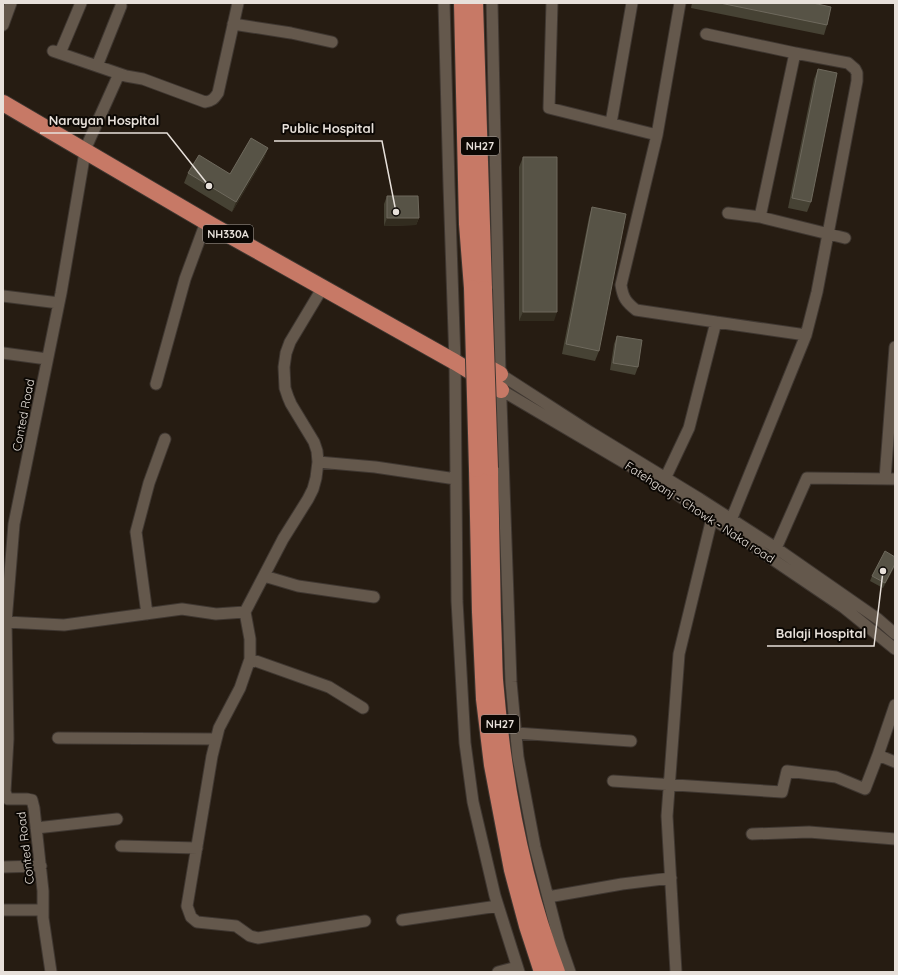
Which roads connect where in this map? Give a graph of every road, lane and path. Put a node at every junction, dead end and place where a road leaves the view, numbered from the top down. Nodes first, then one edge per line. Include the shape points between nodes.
1 (11, 3) edge
2 (81, 3) edge
3 (238, 3) edge
4 (444, 3) edge
5 (462, 3) edge
6 (475, 3) edge
7 (492, 3) edge
8 (552, 3) edge
9 (632, 3) edge
10 (680, 3) edge
11 (121, 6) dead end
12 (233, 24) junction
13 (3, 25) edge
14 (706, 34) dead end
15 (332, 42) dead end
16 (795, 53) junction
17 (97, 66) junction
18 (119, 74) junction
19 (3, 93) edge
20 (3, 103) edge
21 (611, 124) junction
22 (657, 135) junction
23 (86, 147) junction
24 (728, 213) dead end
25 (760, 217) junction
26 (206, 222) junction
27 (829, 234) junction
28 (845, 238) dead end
29 (323, 288) junction
30 (478, 288) junction
31 (3, 296) edge
32 (59, 303) junction
33 (716, 322) junction
34 (806, 336) junction
35 (895, 348) edge
36 (3, 353) edge
37 (455, 356) junction
38 (47, 359) junction
39 (501, 382) junction
40 (156, 384) dead end
41 (165, 439) dead end
42 (318, 462) junction
43 (484, 469) junction
44 (456, 479) junction
45 (890, 479) edge
46 (664, 482) junction
47 (712, 518) junction
48 (729, 524) junction
49 (774, 553) junction
50 (264, 576) junction
51 (374, 597) dead end
52 (245, 612) junction
53 (147, 614) junction
54 (6, 622) junction
55 (895, 634) edge
56 (895, 649) edge
57 (250, 659) junction
58 (895, 705) edge
59 (363, 708) dead end
60 (516, 733) junction
61 (58, 738) dead end
62 (216, 740) junction
63 (631, 741) dead end
64 (878, 755) junction
65 (895, 762) edge
66 (613, 781) dead end
67 (669, 784) junction
68 (6, 803) edge
69 (117, 819) dead end
70 (36, 828) junction
71 (752, 834) dead end
72 (895, 839) edge
73 (121, 846) dead end
74 (197, 848) junction
75 (41, 866) junction
76 (3, 867) edge
77 (671, 878) junction
78 (548, 897) junction
79 (498, 906) junction
80 (3, 910) edge
81 (43, 910) junction
82 (402, 920) dead end
83 (365, 921) dead end
84 (518, 970) edge
85 (51, 972) edge
86 (498, 972) edge
87 (542, 972) edge
88 (557, 972) edge
89 (570, 972) edge
90 (676, 972) edge

1 - 13 street
2 - 17 street via 56,52
3 - 12 street
4 - 37 street
5 - 30 highway, NH27 via 467,224
6 - 30 highway, NH27
7 - 39 street
8 - 21 street via 549,108
9 - 21 street
10 - 22 street
11 - 17 street
12 - 15 street
12 - 18 street via 218,93 211,101 205,102 143,79
14 - 16 street
16 - 25 street
16 - 27 street via 848,63 857,73
17 - 18 street
18 - 23 street, Conted Road
19 - 23 highway, NH330A
20 - 23 highway, NH330A
21 - 22 street
22 - 33 street via 621,285 622,294 627,303 636,310
23 - 26 highway, NH330A
23 - 32 street, Conted Road
23 - 37 highway, NH330A
24 - 25 street
25 - 27 street
26 - 29 highway, NH330A
26 - 40 street via 185,279
27 - 28 street
27 - 34 street
29 - 37 highway, NH330A
29 - 42 street via 290,342 284,368 288,397 314,442
30 - 43 highway, NH27, bridge
31 - 32 street
32 - 38 street, Conted Road
33 - 34 street
33 - 46 street via 689,428
34 - 48 street
35 - 45 street
36 - 38 street
37 - 39 highway, Fatehganj - Chowk - Naka road / NH330A
37 - 44 street
38 - 54 street, Conted Road via 14,524
39 - 46 street, Fatehganj - Chowk - Naka road
39 - 46 street via 590,432
39 - 60 street via 511,682
41 - 53 street via 149,482 136,532
42 - 44 street via 375,467
42 - 50 street via 311,494
43 - 87 highway, NH27 via 480,612 484,699 492,765 512,870
43 - 88 highway, NH27 via 495,680 503,749 514,822 528,880
44 - 79 street via 457,601 465,743 474,802
45 - 49 street via 807,478
46 - 47 street, Fatehganj - Chowk - Naka road
46 - 48 street via 700,499
47 - 48 street, Fatehganj - Chowk - Naka road
47 - 67 street via 679,654
48 - 49 street
49 - 55 street via 878,619
49 - 56 street, Fatehganj - Chowk - Naka road
50 - 51 street via 298,586
50 - 52 street
52 - 53 street via 216,614 182,610
52 - 57 street via 250,639
53 - 54 street via 64,625
54 - 68 street, Conted Road
57 - 59 street via 329,687
57 - 62 street via 240,688 219,728
58 - 64 street
60 - 63 street
60 - 78 street via 531,825
61 - 62 street
62 - 74 street
64 - 65 street
64 - 67 street via 865,789 836,777 787,771 782,792
66 - 67 street
67 - 77 street via 667,816
68 - 70 street, Conted Road via 27,798 32,800
69 - 70 street
70 - 75 street, Conted Road
71 - 72 street via 809,832
73 - 74 street
74 - 83 street via 187,906 191,917 197,922 236,926 250,936 258,938
75 - 76 street
75 - 81 street, Conted Road
77 - 78 street
77 - 90 street
78 - 89 street
79 - 82 street
79 - 84 street
80 - 81 street
81 - 85 street, Conted Road
84 - 86 street

